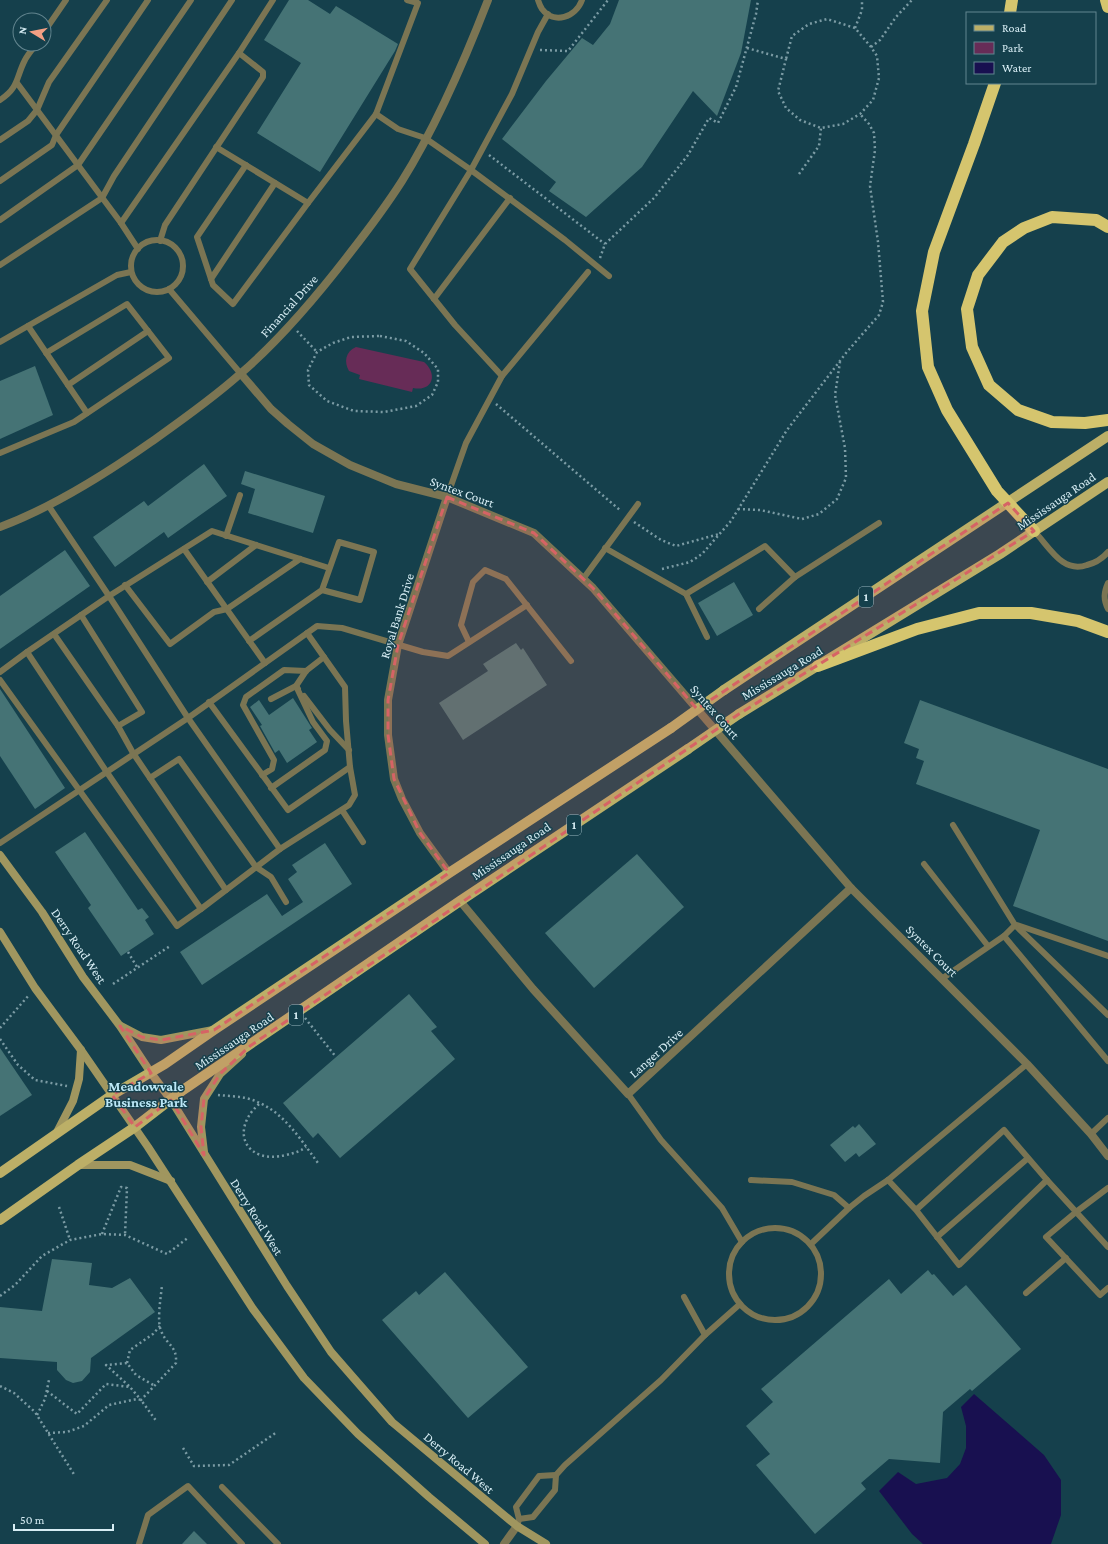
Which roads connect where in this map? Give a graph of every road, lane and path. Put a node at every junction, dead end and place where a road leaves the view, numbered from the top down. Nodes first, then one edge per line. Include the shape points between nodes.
1 (66, 0) edge
2 (107, 0) edge
3 (148, 0) edge
4 (191, 0) edge
5 (232, 0) edge
6 (273, 0) edge
7 (407, 0) edge
8 (488, 0) edge
9 (538, 0) edge
10 (582, 0) edge
11 (608, 0) edge
12 (758, 0) edge
13 (862, 0) edge
14 (912, 0) edge
15 (1012, 0) edge
16 (1106, 0) edge
17 (1108, 7) edge
18 (1010, 12) edge
19 (548, 14) junction
20 (52, 20) edge
21 (855, 28) junction
22 (871, 47) junction
23 (747, 48) junction
24 (30, 52) edge
25 (239, 53) junction
26 (536, 57) dead end
27 (786, 59) junction
28 (17, 83) junction
29 (995, 84) edge
30 (0, 100) edge
31 (38, 110) junction
32 (376, 114) junction
33 (860, 114) junction
34 (821, 128) junction
35 (56, 135) junction
36 (426, 138) junction
37 (0, 140) edge
38 (216, 147) junction
39 (492, 148) dead end
40 (78, 164) junction
41 (246, 166) junction
42 (472, 170) junction
43 (799, 174) dead end
44 (0, 181) edge
45 (275, 183) junction
46 (102, 198) junction
47 (510, 198) junction
48 (308, 203) junction
49 (0, 220) edge
50 (121, 223) junction
51 (1108, 227) edge
52 (160, 241) junction
53 (605, 244) junction
54 (138, 249) junction
55 (0, 265) edge
56 (597, 265) junction
57 (131, 272) junction
58 (588, 272) dead end
59 (609, 276) dead end
60 (211, 279) junction
61 (169, 289) junction
62 (434, 299) junction
63 (291, 324) junction
64 (28, 326) junction
65 (148, 331) junction
66 (0, 342) edge
67 (317, 352) junction
68 (46, 353) junction
69 (841, 360) junction
70 (241, 374) junction
71 (502, 376) junction
72 (68, 385) junction
73 (489, 398) junction
74 (86, 413) junction
75 (1108, 420) edge
76 (1108, 436) edge
77 (0, 453) edge
78 (1108, 482) edge
79 (240, 495) dead end
80 (447, 497) junction
81 (1008, 503) junction
82 (638, 504) dead end
83 (48, 505) junction
84 (737, 509) junction
85 (628, 517) junction
86 (879, 523) dead end
87 (0, 527) edge
88 (1034, 531) junction
89 (720, 534) junction
90 (226, 536) junction
91 (256, 545) junction
92 (605, 548) junction
93 (184, 549) junction
94 (1108, 552) edge
95 (300, 559) junction
96 (329, 568) junction
97 (649, 572) junction
98 (795, 577) junction
99 (583, 579) junction
100 (207, 582) junction
101 (1108, 583) edge
102 (125, 585) junction
103 (322, 590) junction
104 (686, 594) junction
105 (109, 596) junction
106 (527, 605) junction
107 (227, 609) junction
108 (759, 609) dead end
109 (1108, 609) edge
110 (81, 615) junction
111 (1108, 632) edge
112 (308, 633) junction
113 (54, 634) junction
114 (707, 637) dead end
115 (249, 641) junction
116 (469, 642) junction
117 (398, 645) junction
118 (27, 652) junction
119 (324, 657) junction
120 (571, 661) dead end
121 (265, 663) junction
122 (818, 666) junction
123 (306, 671) junction
124 (0, 672) edge
125 (0, 680) edge
126 (296, 686) junction
127 (271, 699) dead end
128 (209, 702) junction
129 (188, 718) junction
130 (118, 726) junction
131 (349, 750) junction
132 (134, 753) junction
133 (350, 767) junction
134 (106, 771) junction
135 (262, 775) junction
136 (150, 778) junction
137 (271, 788) junction
138 (79, 789) junction
139 (342, 810) junction
140 (953, 825) dead end
141 (363, 842) dead end
142 (0, 843) edge
143 (280, 849) junction
144 (0, 855) edge
145 (924, 864) dead end
146 (256, 867) junction
147 (449, 872) junction
148 (852, 888) junction
149 (226, 890) junction
150 (460, 901) junction
151 (286, 902) dead end
152 (201, 909) junction
153 (1015, 925) junction
154 (0, 932) edge
155 (1004, 936) junction
156 (170, 946) dead end
157 (988, 946) junction
158 (128, 952) dead end
159 (1108, 956) edge
160 (137, 967) junction
161 (942, 978) junction
162 (113, 984) dead end
163 (35, 988) junction
164 (299, 1012) junction
165 (1108, 1015) edge
166 (120, 1026) junction
167 (0, 1028) edge
168 (214, 1030) junction
169 (0, 1039) edge
170 (250, 1046) junction
171 (81, 1050) junction
172 (336, 1057) dead end
173 (1108, 1061) edge
174 (1027, 1064) junction
175 (151, 1073) junction
176 (70, 1086) dead end
177 (628, 1094) junction
178 (217, 1095) dead end
179 (112, 1096) junction
180 (171, 1100) junction
181 (259, 1104) junction
182 (1108, 1118) edge
183 (134, 1127) junction
184 (1091, 1134) junction
185 (54, 1137) junction
186 (306, 1147) junction
187 (204, 1155) junction
188 (1108, 1156) edge
189 (1028, 1159) junction
190 (318, 1163) dead end
191 (78, 1164) junction
192 (0, 1174) edge
193 (751, 1180) dead end
194 (888, 1180) junction
195 (1047, 1180) junction
196 (171, 1181) junction
197 (1108, 1188) edge
198 (59, 1207) dead end
199 (849, 1208) junction
200 (916, 1210) junction
201 (1076, 1212) junction
202 (0, 1220) edge
203 (102, 1234) junction
204 (125, 1235) junction
205 (189, 1238) dead end
206 (936, 1238) junction
207 (70, 1240) junction
208 (742, 1242) junction
209 (811, 1244) junction
210 (1108, 1247) edge
211 (1066, 1258) junction
212 (162, 1285) dead end
213 (1108, 1288) edge
214 (1026, 1293) dead end
215 (0, 1296) edge
216 (684, 1297) dead end
217 (740, 1304) junction
218 (160, 1326) junction
219 (705, 1335) junction
220 (127, 1363) junction
221 (49, 1380) dead end
222 (0, 1386) edge
223 (155, 1386) junction
224 (130, 1387) junction
225 (47, 1391) junction
226 (141, 1400) junction
227 (37, 1416) junction
228 (157, 1422) dead end
229 (277, 1432) dead end
230 (48, 1433) junction
231 (182, 1448) dead end
232 (556, 1475) junction
233 (75, 1476) dead end
234 (222, 1486) dead end
235 (518, 1522) junction
236 (139, 1544) edge
237 (242, 1544) edge
238 (278, 1544) edge
239 (485, 1544) edge
240 (504, 1544) edge
241 (546, 1544) edge

1 - 20 lane
2 - 31 lane via 49,82
3 - 35 lane
4 - 40 lane
5 - 46 lane via 114,176
6 - 25 lane
7 - 32 lane via 418,3
8 - 36 street, Financial Drive via 457,74
9 - 19 lane
10 - 19 lane via 575,12 570,15 561,18
11 - 26 path via 568,51 539,50
12 - 23 path
13 - 21 path via 862,10
14 - 22 path via 880,40
15 - 18 highway
16 - 17 highway
19 - 42 lane via 512,94
21 - 22 path
21 - 27 path via 827,19 809,24 792,36
22 - 33 path via 877,56 879,78 873,100
23 - 27 path
23 - 53 path via 736,87 718,123 709,118 688,155 654,198
24 - 28 lane
25 - 38 lane via 263,72 263,77
25 - 50 lane
27 - 34 path via 778,91 786,108 800,120
28 - 30 lane via 8,95
28 - 31 lane
29 - 81 highway via 934,252 922,311 928,367 947,410
31 - 35 lane
31 - 37 lane via 28,121
32 - 36 lane via 398,129
32 - 48 lane
33 - 34 path via 843,124
33 - 69 path via 874,133 875,150 870,186 883,302 879,316
34 - 43 path via 819,146
35 - 40 lane
35 - 44 lane via 52,145
36 - 42 lane
36 - 63 street, Financial Drive via 374,222 323,288
38 - 41 lane
38 - 52 lane via 165,224
39 - 53 path via 489,155
40 - 46 lane
40 - 49 lane
41 - 45 lane
41 - 60 lane via 197,236
42 - 47 lane
42 - 62 lane via 410,269
45 - 48 lane
45 - 60 lane
46 - 50 lane
46 - 55 lane
47 - 56 lane
47 - 62 lane
48 - 60 lane via 233,304 212,285
50 - 54 lane
51 - 75 highway via 1096,220 1052,217 1024,228 1003,242 978,275 968,309 972,348 989,385 1018,410 1052,422 1085,423
52 - 54 lane via 148,242
52 - 61 lane via 174,247 182,261 180,277
53 - 56 path
54 - 57 lane via 133,256
56 - 59 lane
57 - 61 lane via 134,279 146,290 162,292
57 - 64 lane via 117,275
58 - 71 lane
61 - 70 lane
62 - 71 lane
63 - 67 path
63 - 70 street, Financial Drive
64 - 66 lane
64 - 68 lane
65 - 68 lane via 127,304
65 - 72 lane
65 - 74 lane via 169,358
67 - 67 path via 351,337 380,336 406,341 424,353 438,369 438,382 432,395 416,406 384,412 354,411 327,401 309,385 308,370
68 - 72 lane
69 - 84 path via 786,430
69 - 84 path via 834,396 845,448 846,478 837,499 819,514 802,519 760,510
70 - 80 street, Syntex Court via 271,409 313,444 350,465 396,484
70 - 83 street, Financial Drive via 196,410 115,467
71 - 73 lane
72 - 74 lane
73 - 80 lane via 466,443
73 - 85 path
74 - 77 lane via 74,422
76 - 81 main road, Mississauga Road / 1
78 - 88 main road, Mississauga Road / 1
79 - 90 lane
80 - 99 street, Syntex Court via 534,533
80 - 117 street, Royal Bank Drive
81 - 88 highway
81 - 147 main road, Mississauga Road / 1, bridge via 724,690 671,728
82 - 85 lane
83 - 87 street, Financial Drive
83 - 105 lane
84 - 89 path
85 - 89 path via 661,540 676,546
85 - 92 lane
86 - 98 lane
88 - 94 lane via 1064,564 1074,567 1095,563
88 - 122 main road, Mississauga Road / 1
89 - 97 path via 702,554 690,562
90 - 91 lane
90 - 93 lane via 212,531
91 - 95 lane
91 - 100 lane
92 - 97 lane
92 - 99 lane
93 - 100 lane
93 - 102 lane
95 - 96 lane
95 - 107 lane
96 - 103 lane
96 - 103 lane via 339,542 374,552 360,600
97 - 104 lane
98 - 104 lane via 765,546
98 - 108 lane
99 - 148 street, Syntex Court
100 - 107 lane
101 - 109 lane via 1104,593
102 - 105 lane
102 - 107 lane via 170,644 214,612
103 - 115 lane
104 - 114 lane
105 - 110 lane
105 - 129 lane
106 - 116 lane
106 - 116 lane via 506,579 485,570 473,582 461,625
106 - 120 lane
107 - 115 lane
110 - 113 lane
110 - 130 lane via 142,712
111 - 122 highway via 1078,621 1031,613 980,613 917,628
112 - 117 lane via 317,626 342,628
112 - 119 lane
112 - 121 lane
113 - 118 lane
113 - 130 lane
115 - 121 lane
116 - 117 lane via 448,656
117 - 147 street, Royal Bank Drive via 388,700 388,735 394,779 420,833
118 - 124 lane
118 - 134 lane
119 - 123 lane
119 - 131 lane via 345,687
121 - 128 lane
122 - 150 main road, Mississauga Road / 1, bridge via 740,714
123 - 126 lane
123 - 135 lane via 284,670 246,697 243,705 274,760 272,769
125 - 138 lane
126 - 127 lane
126 - 131 lane
126 - 137 lane via 313,722 327,741 325,750
128 - 129 lane
128 - 135 lane
129 - 132 lane
129 - 143 lane
130 - 132 lane
131 - 133 lane
132 - 134 lane
132 - 136 lane
133 - 137 lane via 288,810
133 - 139 lane via 355,795 349,805
134 - 138 lane
134 - 152 lane
135 - 137 lane
136 - 146 lane via 179,759
136 - 149 lane
138 - 142 lane
138 - 152 lane via 177,926
139 - 141 lane
139 - 143 lane
140 - 153 lane
143 - 146 lane
144 - 166 main road, Derry Road West via 42,912 83,977
145 - 157 lane
146 - 149 lane
146 - 151 lane via 270,876
147 - 168 main road, Mississauga Road / 1
148 - 161 street, Syntex Court
148 - 177 street, Langer Drive
149 - 152 lane
150 - 164 main road, Mississauga Road / 1
150 - 177 street, Langer Drive via 533,989
153 - 155 lane
153 - 159 lane
153 - 165 lane
154 - 163 main road
155 - 157 lane
155 - 173 lane
156 - 160 path
157 - 161 lane
158 - 160 path
160 - 162 path
161 - 174 street, Syntex Court
163 - 167 path
163 - 171 main road
164 - 170 main road, Mississauga Road / 1
164 - 172 path
166 - 168 main road via 142,1037 161,1040
166 - 175 main road, Derry Road West
168 - 175 main road, Mississauga Road / 1
169 - 176 path via 18,1065 35,1080
170 - 180 main road, Mississauga Road / 1
170 - 187 main road via 220,1074 204,1100 201,1127
171 - 179 main road
171 - 185 main road via 74,1101
174 - 184 street, Syntex Court
174 - 194 lane
175 - 179 main road, Mississauga Road / 1
175 - 180 main road, Derry Road West
177 - 208 lane via 661,1140 722,1208
178 - 181 path via 246,1098
179 - 183 main road
179 - 185 main road, Mississauga Road / 1
180 - 183 main road, Mississauga Road / 1
180 - 187 main road, Derry Road West
181 - 186 path via 274,1110 295,1131
181 - 186 path via 250,1111 244,1122 243,1133 248,1146 256,1154 277,1157 299,1152
182 - 184 lane
183 - 191 main road, Mississauga Road / 1
183 - 196 main road
184 - 188 street, Syntex Court
185 - 192 main road, Mississauga Road / 1
186 - 190 path
187 - 235 main road, Derry Road West via 331,1352 392,1422
189 - 195 lane
189 - 200 lane via 1004,1130
189 - 206 lane
191 - 196 main road via 130,1165
191 - 202 main road, Mississauga Road / 1
193 - 199 lane via 792,1182 834,1195
194 - 199 lane
194 - 200 lane
195 - 201 lane
195 - 206 lane via 959,1265
196 - 239 main road via 253,1309 304,1378 358,1434
197 - 201 lane
198 - 207 path
199 - 209 lane
200 - 206 lane
201 - 210 lane
201 - 211 lane via 1046,1237
203 - 204 path
203 - 204 path via 121,1187 127,1188
203 - 207 path
204 - 205 path via 167,1254
207 - 215 path via 42,1256 15,1285
208 - 209 lane via 758,1231 777,1228 790,1230
208 - 217 lane via 735,1251 729,1273 730,1284
209 - 217 lane via 822,1271 815,1299 805,1310 793,1317 779,1320 764,1319 751,1314
211 - 213 lane via 1100,1295
211 - 214 lane
212 - 218 path
216 - 219 lane
217 - 219 lane
218 - 220 path via 130,1350
218 - 223 path via 177,1356 176,1363
219 - 232 lane via 661,1380
220 - 223 path via 136,1375
220 - 224 path via 106,1365
221 - 225 path
222 - 227 path via 14,1394
223 - 226 path
224 - 225 path via 106,1384 77,1414
224 - 226 path
225 - 227 path
226 - 228 path
226 - 230 path via 109,1405 84,1426 68,1432
227 - 230 path
229 - 231 path via 228,1465 194,1466
230 - 233 path
232 - 235 lane via 555,1490 533,1517
232 - 235 lane via 539,1476 516,1507
234 - 238 lane
235 - 240 street
235 - 241 main road, Derry Road West
236 - 237 lane via 148,1515 188,1486

